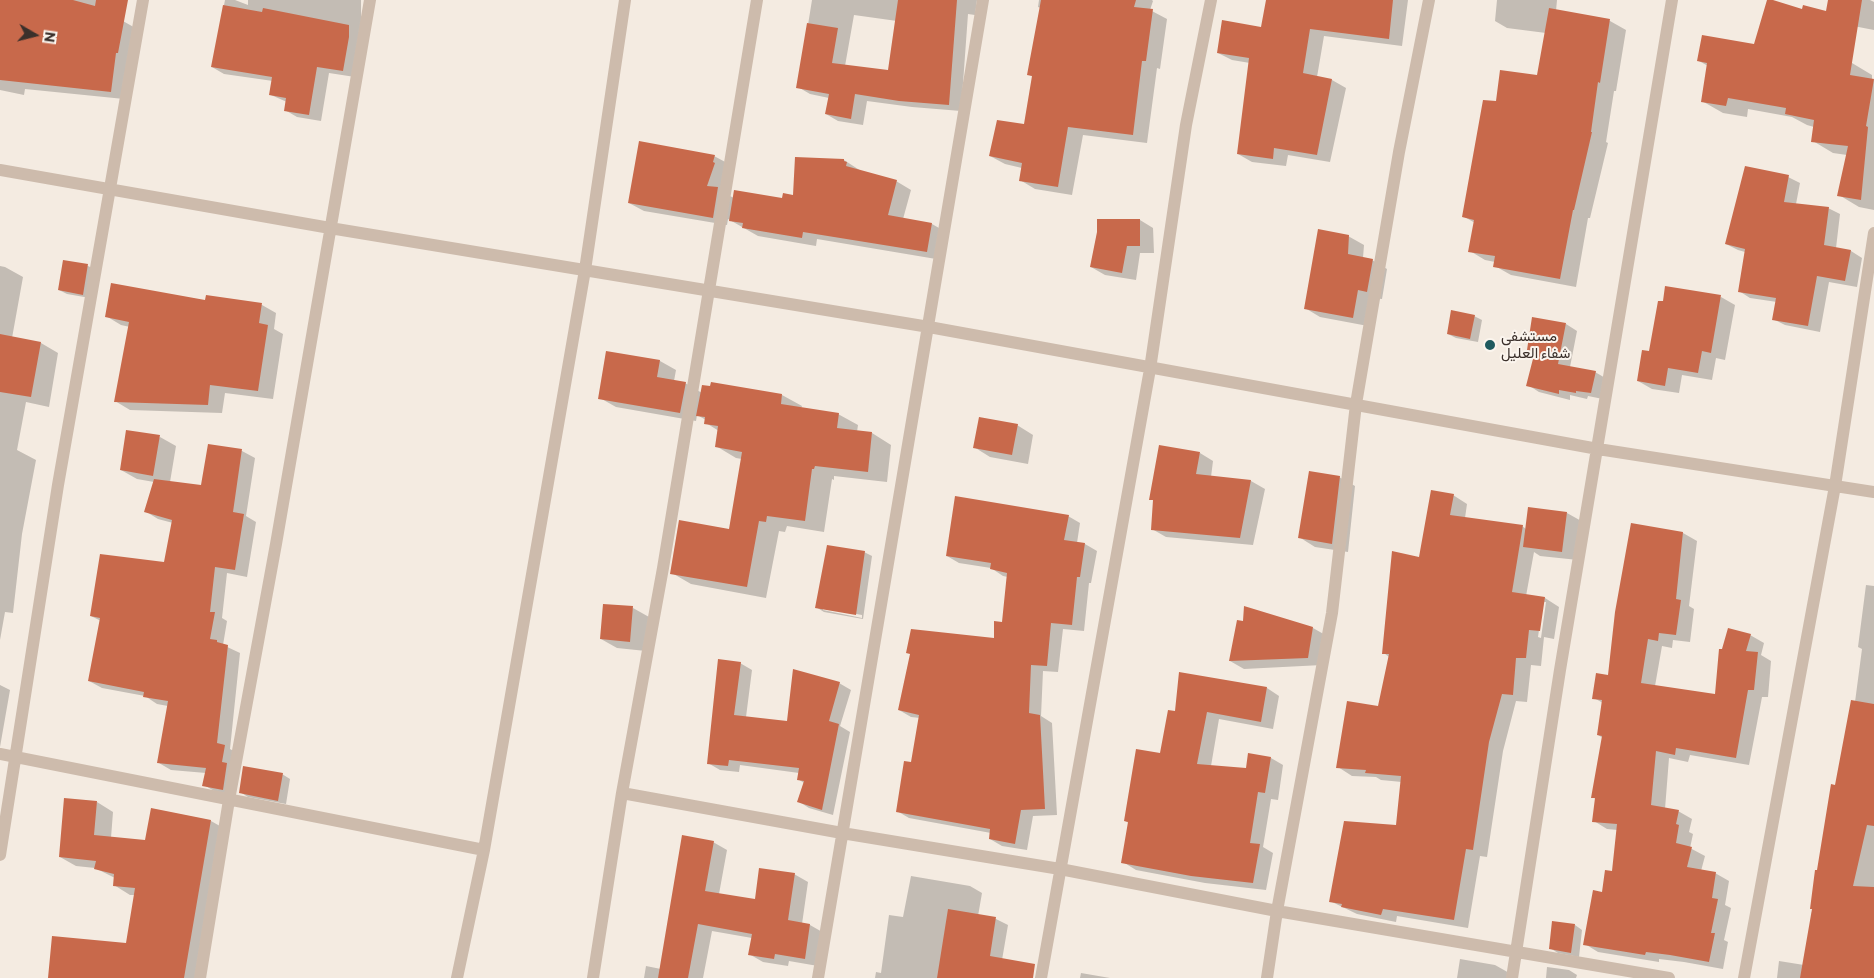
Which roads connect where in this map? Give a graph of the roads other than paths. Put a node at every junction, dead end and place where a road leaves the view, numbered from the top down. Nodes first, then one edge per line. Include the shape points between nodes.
1 (143, 0) edge
2 (370, 0) edge
3 (625, 0) edge
4 (757, 0) edge
5 (983, 0) edge
6 (1211, 0) edge
7 (1429, 0) edge
8 (1672, 0) edge
9 (0, 170) edge
10 (110, 190) junction
11 (330, 228) junction
12 (1874, 234) edge
13 (585, 270) junction
14 (708, 291) junction
15 (929, 328) junction
16 (1150, 369) junction
17 (1356, 404) junction
18 (1598, 449) junction
19 (1835, 486) junction
20 (1874, 492) edge
21 (0, 754) edge
22 (16, 757) junction
23 (622, 793) junction
24 (229, 800) junction
25 (842, 833) junction
26 (484, 850) junction
27 (0, 855) edge
28 (1060, 869) junction
29 (1277, 911) junction
30 (1516, 952) junction
31 (200, 978) edge
32 (457, 978) edge
33 (593, 978) edge
34 (818, 978) edge
35 (1041, 978) edge
36 (1267, 978) edge
37 (1512, 978) edge
38 (1669, 978) edge
39 (1744, 978) edge

1 - 10 street
2 - 11 street
3 - 13 street
4 - 14 street
5 - 15 street
6 - 16 street via 1186,125
7 - 17 street
8 - 18 street
9 - 10 street
10 - 11 street
10 - 22 street via 58,485
11 - 13 street
11 - 24 street
12 - 19 street
13 - 14 street
13 - 26 street
14 - 15 street
14 - 23 street
15 - 16 street
15 - 25 street
16 - 17 street
16 - 28 street
17 - 18 street
17 - 29 street via 1332,613
18 - 19 street
18 - 30 street
19 - 20 street
19 - 39 street
21 - 22 street
22 - 24 street
22 - 27 street
23 - 25 street
23 - 33 street
24 - 26 street
24 - 31 street
25 - 28 street
25 - 34 street
26 - 32 street
28 - 29 street
28 - 35 street
29 - 30 street
29 - 36 street
30 - 37 street
30 - 38 street

